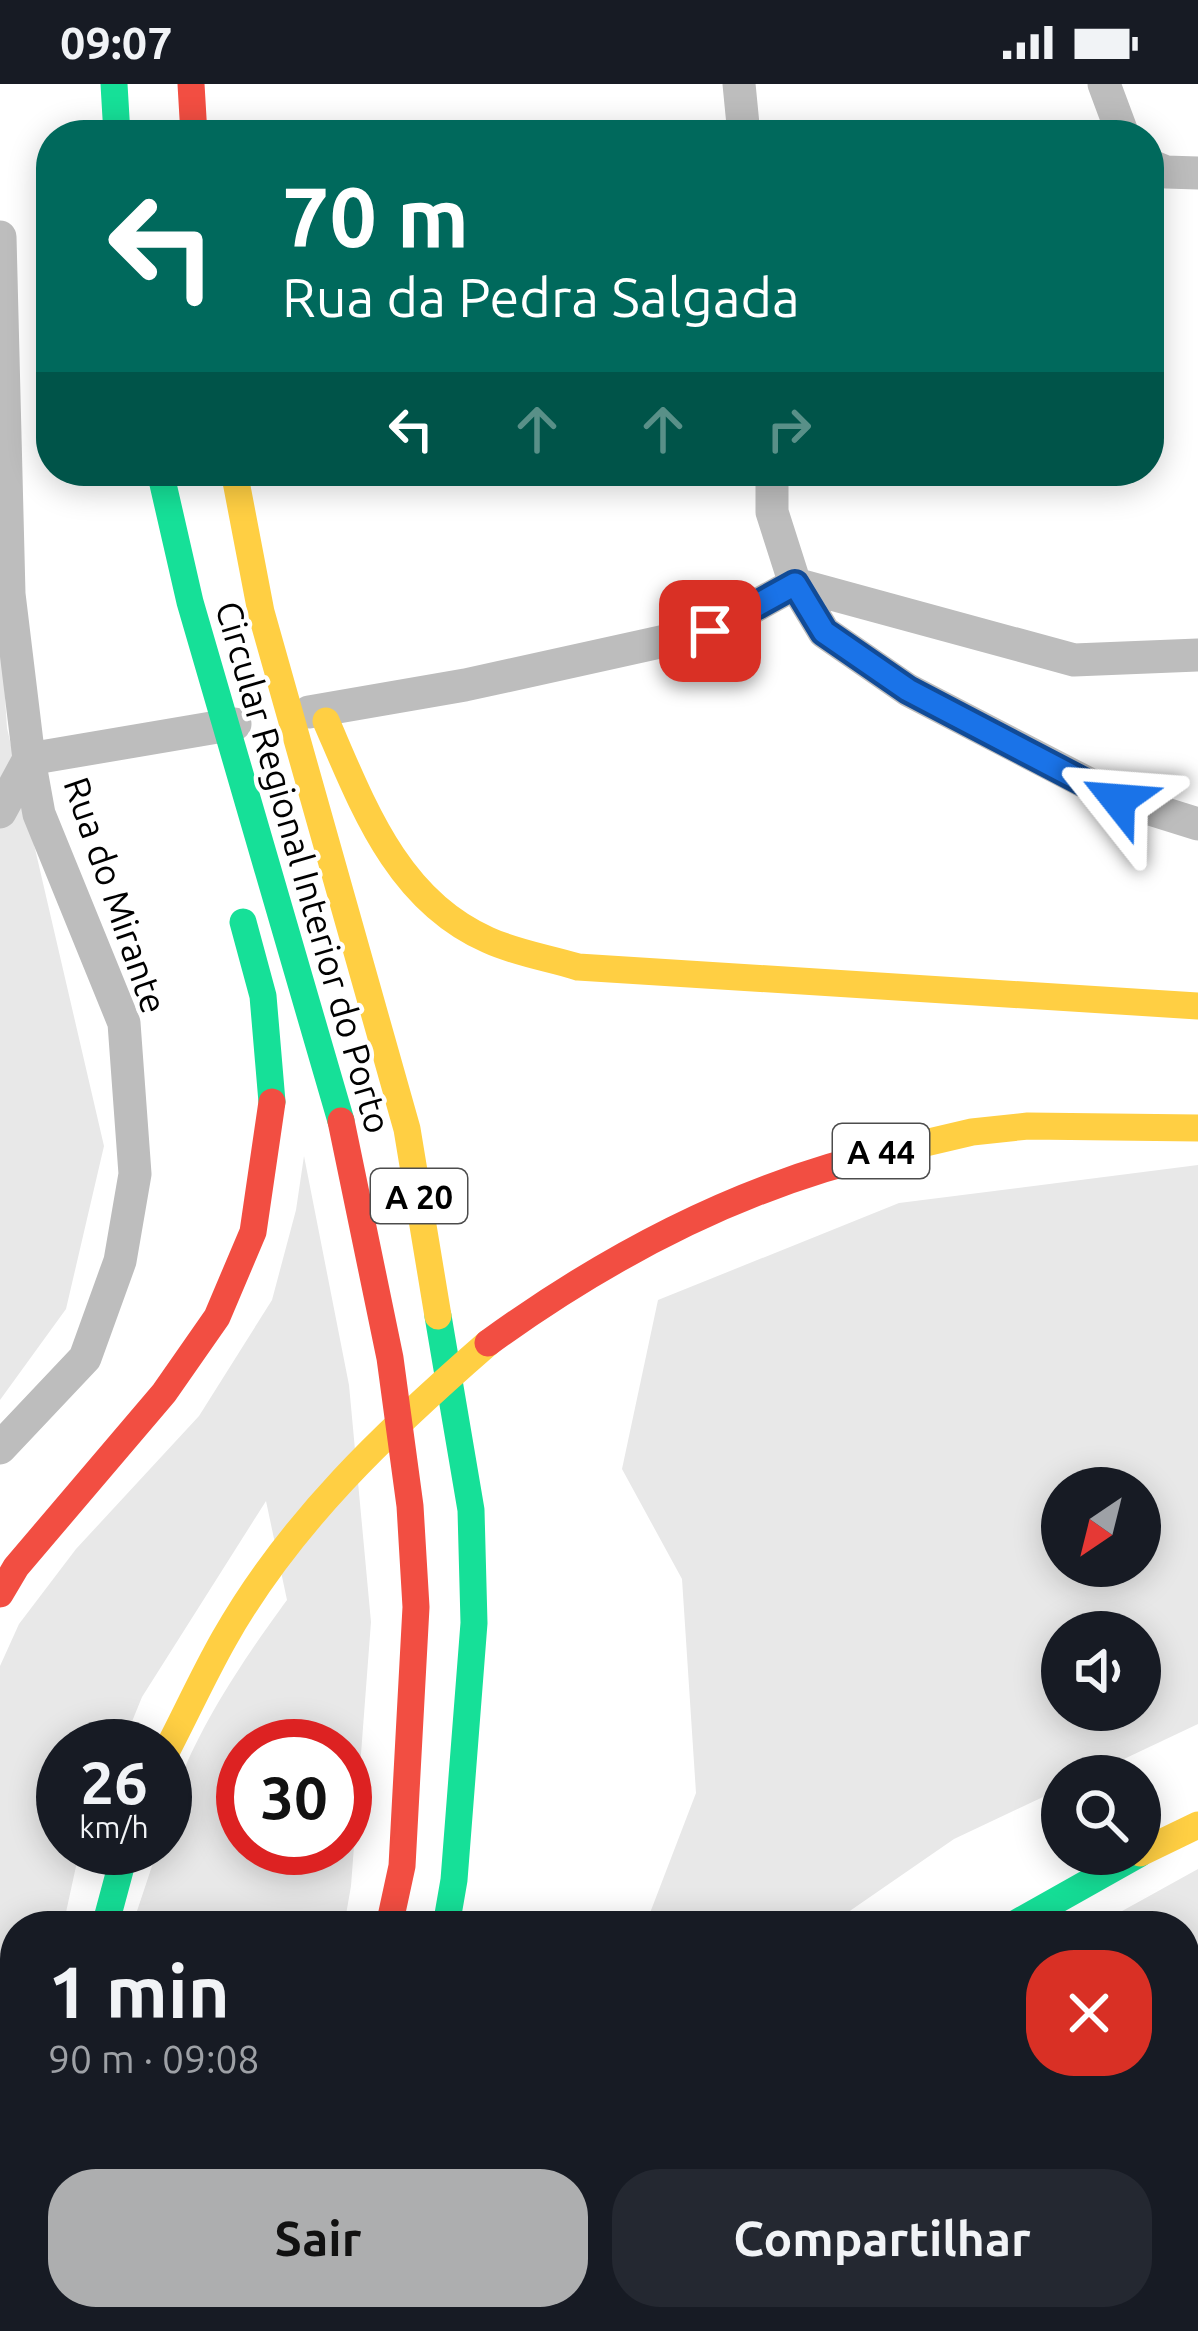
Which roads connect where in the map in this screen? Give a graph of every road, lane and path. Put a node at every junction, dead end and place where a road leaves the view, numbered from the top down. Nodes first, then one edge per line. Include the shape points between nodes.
1 (113, 84) edge
2 (191, 84) edge
3 (739, 84) edge
4 (1104, 84) edge
5 (116, 120) edge
6 (193, 120) edge
7 (743, 120) edge
8 (1117, 120) edge
9 (1164, 171) edge
10 (1198, 173) edge
11 (0, 237) edge
12 (163, 486) edge
13 (237, 486) edge
14 (238, 486) edge
15 (772, 486) edge
16 (166, 503) junction
17 (795, 584) junction
18 (170, 641) dead end
19 (1198, 655) edge
20 (185, 702) dead end
21 (29, 759) junction
22 (200, 762) dead end
23 (0, 812) edge
24 (1198, 824) edge
25 (235, 894) dead end
26 (1198, 1006) edge
27 (1198, 1128) edge
28 (0, 1448) edge
29 (0, 1594) edge
30 (180, 1719) edge
31 (1198, 1825) edge
32 (1161, 1843) edge
33 (119, 1875) edge
34 (1102, 1875) edge
35 (109, 1911) edge
36 (392, 1911) edge
37 (449, 1911) edge
38 (1038, 1911) edge

1 - 5 highway
2 - 6 highway
3 - 7 street
4 - 8 street
9 - 10 street
11 - 21 street, Rua do Mirante via 9,594
12 - 16 highway, Circular Regional Interior do Porto / A 20
13 - 37 highway, Circular Regional Interior do Porto / A 20 via 261,613 407,1129 471,1510 474,1623
14 - 26 highway via 372,828 421,895 487,940 578,967
15 - 17 street
16 - 18 highway
16 - 36 highway, Circular Regional Interior do Porto / A 20 via 339,1110 390,1358 416,1607 402,1866
17 - 19 street via 1074,660
17 - 21 street via 710,631 465,685
17 - 24 street via 824,632 908,690 1118,800
20 - 22 highway
21 - 23 street
21 - 28 street, Rua do Mirante via 39,814 124,1023 134,1174 120,1261 85,1358
25 - 29 highway via 273,1076 253,1232 217,1317 164,1393
27 - 30 highway, A 44 via 1074,1122 862,1155 755,1188 586,1272 428,1393 346,1474 264,1576
31 - 32 highway
33 - 35 highway
34 - 38 highway

